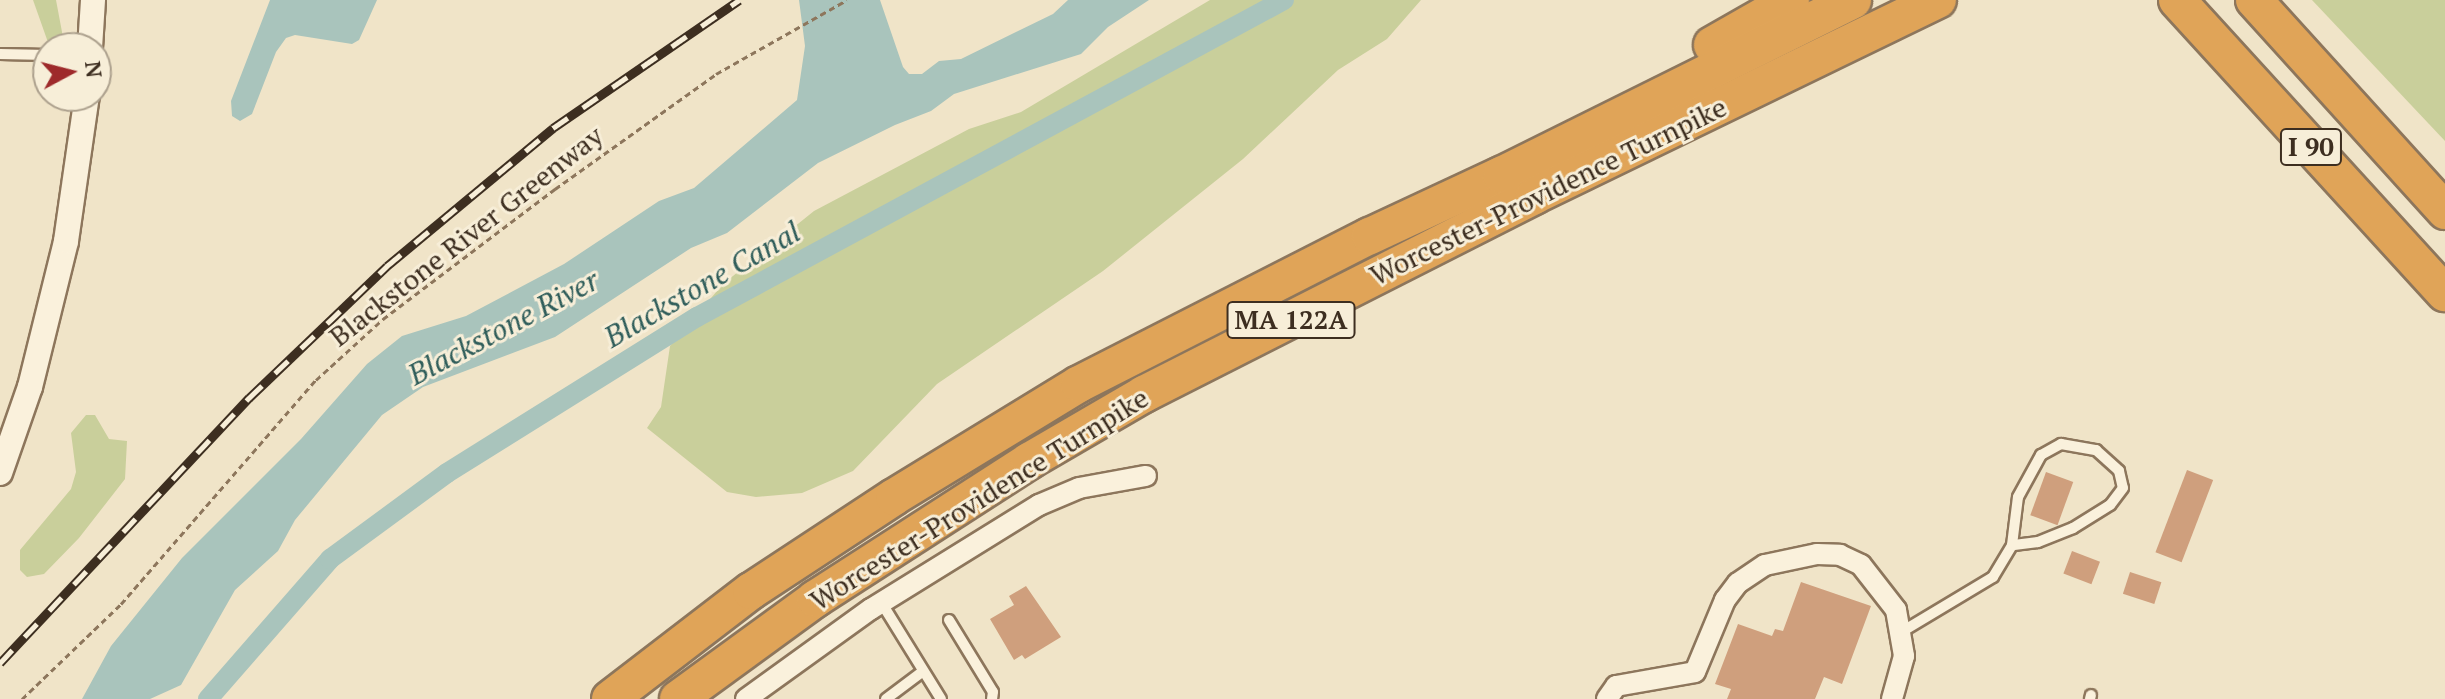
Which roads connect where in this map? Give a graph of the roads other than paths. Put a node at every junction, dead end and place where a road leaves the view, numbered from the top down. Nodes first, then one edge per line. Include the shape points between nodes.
1 (93, 0) edge
2 (1791, 0) edge
3 (1853, 0) edge
4 (1938, 0) edge
5 (2177, 0) edge
6 (2254, 0) edge
7 (91, 32) edge
8 (0, 54) edge
9 (32, 55) edge
10 (85, 112) edge
11 (2445, 211) edge
12 (1370, 236) junction
13 (2445, 293) edge
14 (7, 435) edge
15 (1, 466) edge
16 (1146, 476) dead end
17 (2012, 545) junction
18 (881, 602) junction
19 (949, 620) dead end
20 (1903, 631) junction
21 (922, 672) junction
22 (610, 699) edge
23 (678, 699) edge
24 (746, 699) edge
25 (886, 699) edge
26 (941, 699) edge
27 (992, 699) edge
28 (1607, 699) edge
29 (1892, 699) edge

1 - 7 street
2 - 12 highway via 1450,179
3 - 12 highway, Worcester-Providence Turnpike / MA 122A
4 - 23 highway, Worcester-Providence Turnpike / MA 122A via 1534,196 1144,394 829,590
5 - 13 highway, I 90
6 - 11 highway, I 90
8 - 9 lane
10 - 14 street via 66,241
12 - 22 highway, Worcester-Providence Turnpike / MA 122A via 1079,384 1005,429 751,591
14 - 15 street
16 - 18 street via 1079,488 1039,505
17 - 17 lane via 2018,497 2041,455 2061,444 2096,450 2119,471 2123,488 2110,505 2073,528 2038,542
17 - 20 lane via 1993,577
18 - 21 lane
18 - 24 street
19 - 27 lane via 993,692
20 - 28 street via 1884,591 1851,558 1787,557 1755,570 1731,591 1695,672 1616,686
20 - 29 street via 1902,669
21 - 25 lane
21 - 26 lane

